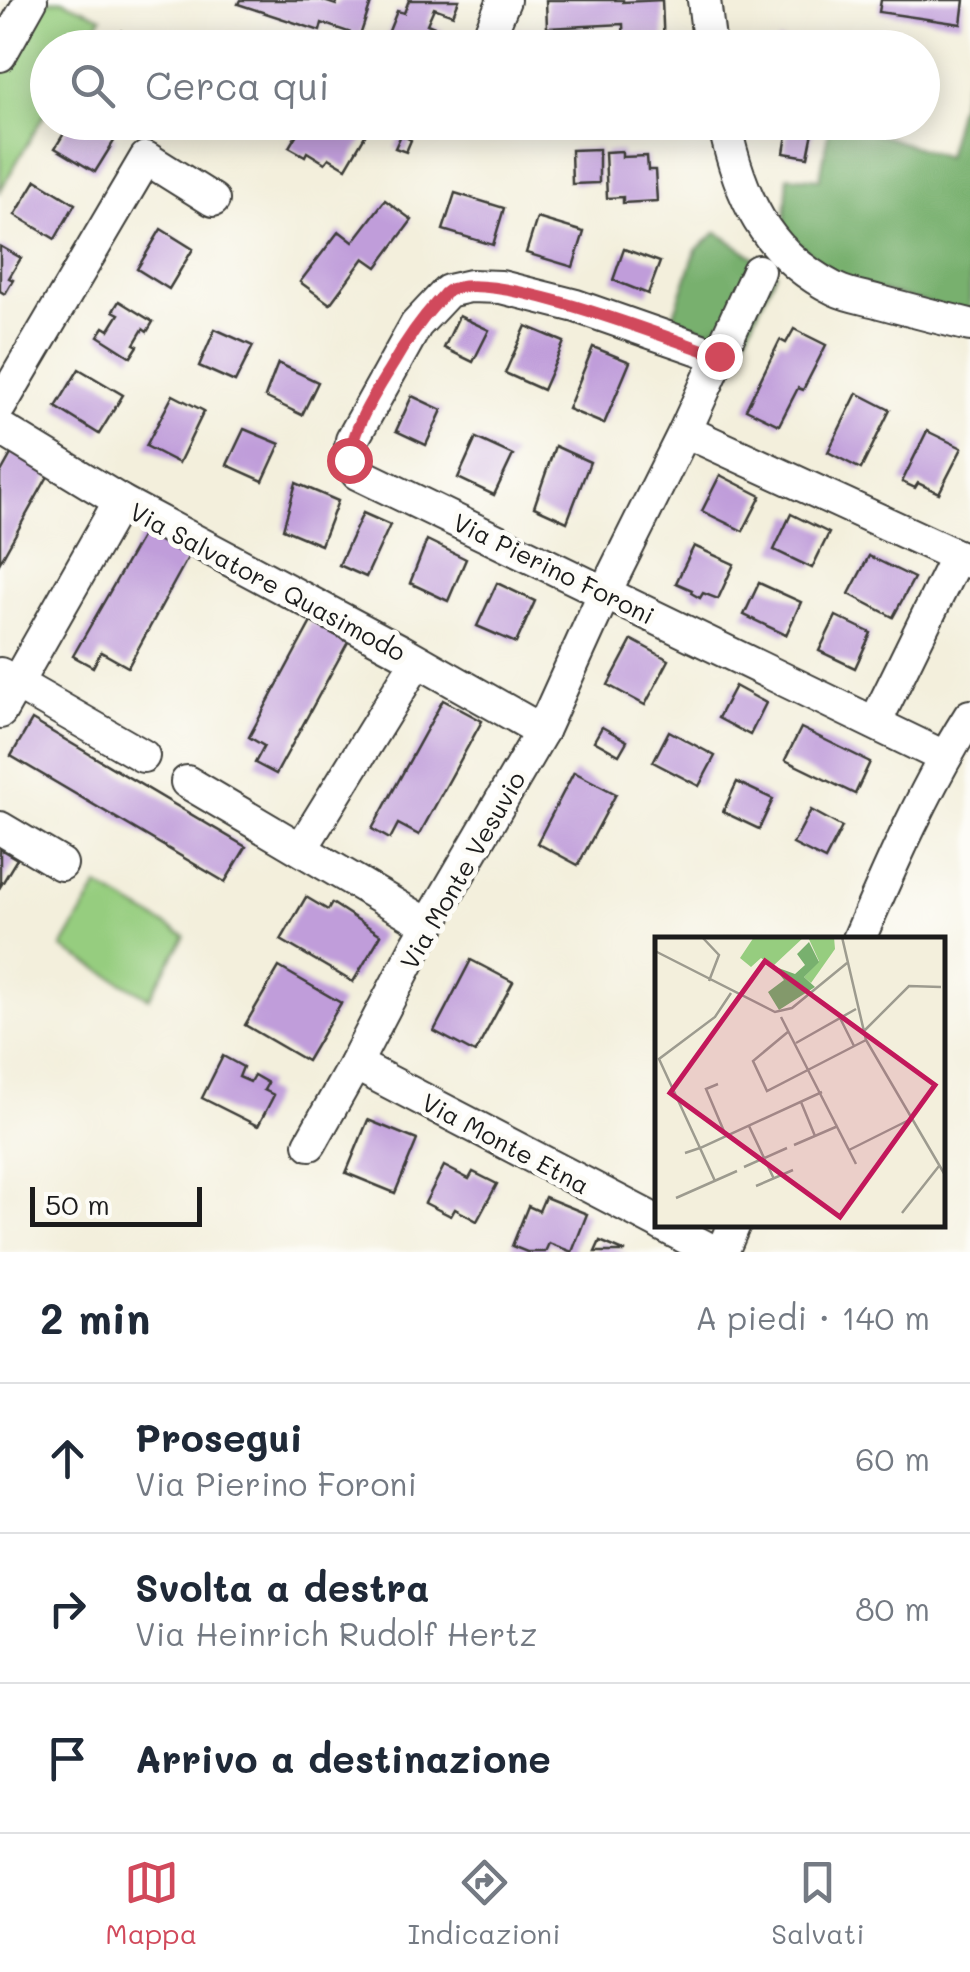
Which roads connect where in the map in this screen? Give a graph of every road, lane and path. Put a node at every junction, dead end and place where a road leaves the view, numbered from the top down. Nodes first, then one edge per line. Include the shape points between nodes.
1 (32, 0) edge
2 (504, 0) edge
3 (704, 0) edge
4 (492, 30) edge
5 (708, 30) edge
6 (0, 55) edge
7 (727, 140) edge
8 (212, 200) dead end
9 (758, 270) dead end
10 (970, 326) edge
11 (719, 356) junction
12 (0, 406) edge
13 (0, 428) edge
14 (686, 431) junction
15 (120, 501) junction
16 (964, 559) edge
17 (606, 592) junction
18 (417, 662) junction
19 (8, 679) edge
20 (0, 712) edge
21 (970, 716) edge
22 (875, 724) junction
23 (542, 731) junction
24 (143, 756) dead end
25 (944, 757) junction
26 (187, 782) dead end
27 (0, 828) edge
28 (301, 849) junction
29 (61, 864) dead end
30 (428, 926) junction
31 (860, 937) edge
32 (355, 1064) junction
33 (310, 1144) dead end
34 (655, 1221) edge
35 (666, 1227) edge
36 (732, 1227) edge
37 (718, 1252) edge

1 - 6 street
2 - 4 street
3 - 5 street
7 - 10 street via 748,202 801,268 838,291
8 - 12 street via 146,158
9 - 11 street, Via Monte Vesuvio
11 - 14 street, Via Monte Vesuvio
11 - 17 street, Via Pierino Foroni via 576,306 501,288 448,291 416,325 352,440 349,460 357,473
13 - 15 street, Via Salvatore Quasimodo
14 - 16 street
14 - 17 street, Via Monte Vesuvio
15 - 18 street, Via Salvatore Quasimodo
15 - 19 street, Via Salvatore Quasimodo
16 - 22 street
17 - 22 street, Via Pierino Foroni
17 - 23 street, Via Monte Vesuvio
18 - 23 street, Via Salvatore Quasimodo
18 - 28 street, Via Salvatore Quasimodo
19 - 20 street, Via Salvatore Quasimodo
19 - 24 street
21 - 25 street
22 - 25 street, Via Pierino Foroni
23 - 30 street, Via Monte Vesuvio
25 - 31 street
26 - 28 street
27 - 29 street
28 - 30 street
30 - 32 street, Via Monte Vesuvio
32 - 33 street, Via Monte Vesuvio
32 - 34 street, Via Monte Etna
35 - 37 street, Via Monte Etna
36 - 37 street

